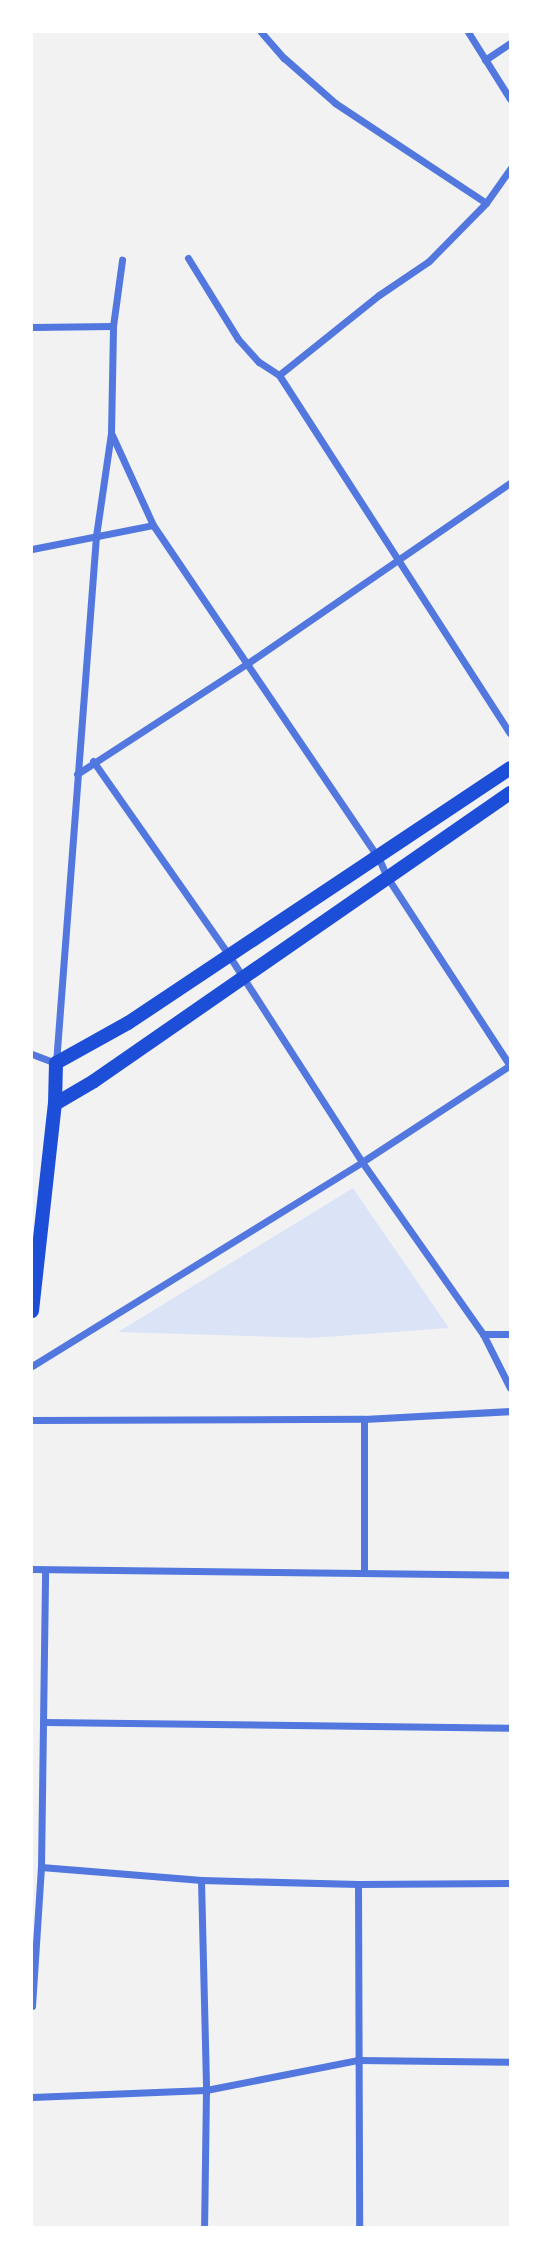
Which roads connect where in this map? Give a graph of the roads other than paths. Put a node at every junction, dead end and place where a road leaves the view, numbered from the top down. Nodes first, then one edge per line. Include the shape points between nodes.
1 (261, 32) edge
2 (468, 32) edge
3 (510, 43) edge
4 (485, 61) junction
5 (510, 99) edge
6 (510, 169) edge
7 (486, 202) junction
8 (188, 258) dead end
9 (122, 260) dead end
10 (113, 326) junction
11 (32, 327) edge
12 (279, 375) junction
13 (111, 433) junction
14 (510, 483) edge
15 (153, 525) junction
16 (96, 536) junction
17 (32, 549) edge
18 (398, 561) junction
19 (248, 663) junction
20 (510, 733) edge
21 (93, 761) junction
22 (510, 768) edge
23 (77, 774) junction
24 (510, 793) edge
25 (379, 859) junction
26 (387, 877) junction
27 (228, 954) junction
28 (243, 979) junction
29 (32, 1054) edge
30 (55, 1063) junction
31 (510, 1066) edge
32 (55, 1104) junction
33 (362, 1162) junction
34 (32, 1311) edge
35 (482, 1334) junction
36 (510, 1334) edge
37 (32, 1366) edge
38 (510, 1388) edge
39 (510, 1411) edge
40 (364, 1419) junction
41 (32, 1420) edge
42 (32, 1569) edge
43 (45, 1570) junction
44 (364, 1572) junction
45 (510, 1575) edge
46 (44, 1722) junction
47 (510, 1728) edge
48 (41, 1867) junction
49 (201, 1880) junction
50 (510, 1882) edge
51 (358, 1884) junction
52 (32, 2006) edge
53 (356, 2060) junction
54 (510, 2062) edge
55 (206, 2090) junction
56 (32, 2097) edge
57 (204, 2228) edge
58 (359, 2228) edge

1 - 7 street via 335,103
2 - 4 street
3 - 4 street
4 - 5 street
6 - 7 street
7 - 12 street via 429,261
8 - 12 street via 238,339
9 - 10 street
10 - 11 street
10 - 13 street
12 - 18 street
13 - 15 street
13 - 16 street
14 - 18 street
15 - 16 street
15 - 19 street
16 - 17 street
16 - 23 street
18 - 19 street
18 - 20 street
19 - 21 street
19 - 25 street
21 - 23 street
21 - 27 street
22 - 25 main road
23 - 30 street
24 - 26 main road
25 - 26 street
25 - 27 main road
26 - 28 main road
26 - 31 street
27 - 28 street
27 - 30 main road via 128,1023
28 - 32 main road
28 - 33 street
29 - 30 street
30 - 32 main road
31 - 33 street
32 - 34 main road
33 - 35 street
33 - 37 street
35 - 36 street
35 - 38 street
39 - 40 street
40 - 41 street
40 - 44 street
42 - 43 street
43 - 44 street
43 - 46 street
44 - 45 street
46 - 47 street
46 - 48 street
48 - 49 street
48 - 52 street
49 - 51 street
49 - 55 street
50 - 51 street
51 - 53 street
53 - 54 street
53 - 55 street
53 - 58 street
55 - 56 street
55 - 57 street

